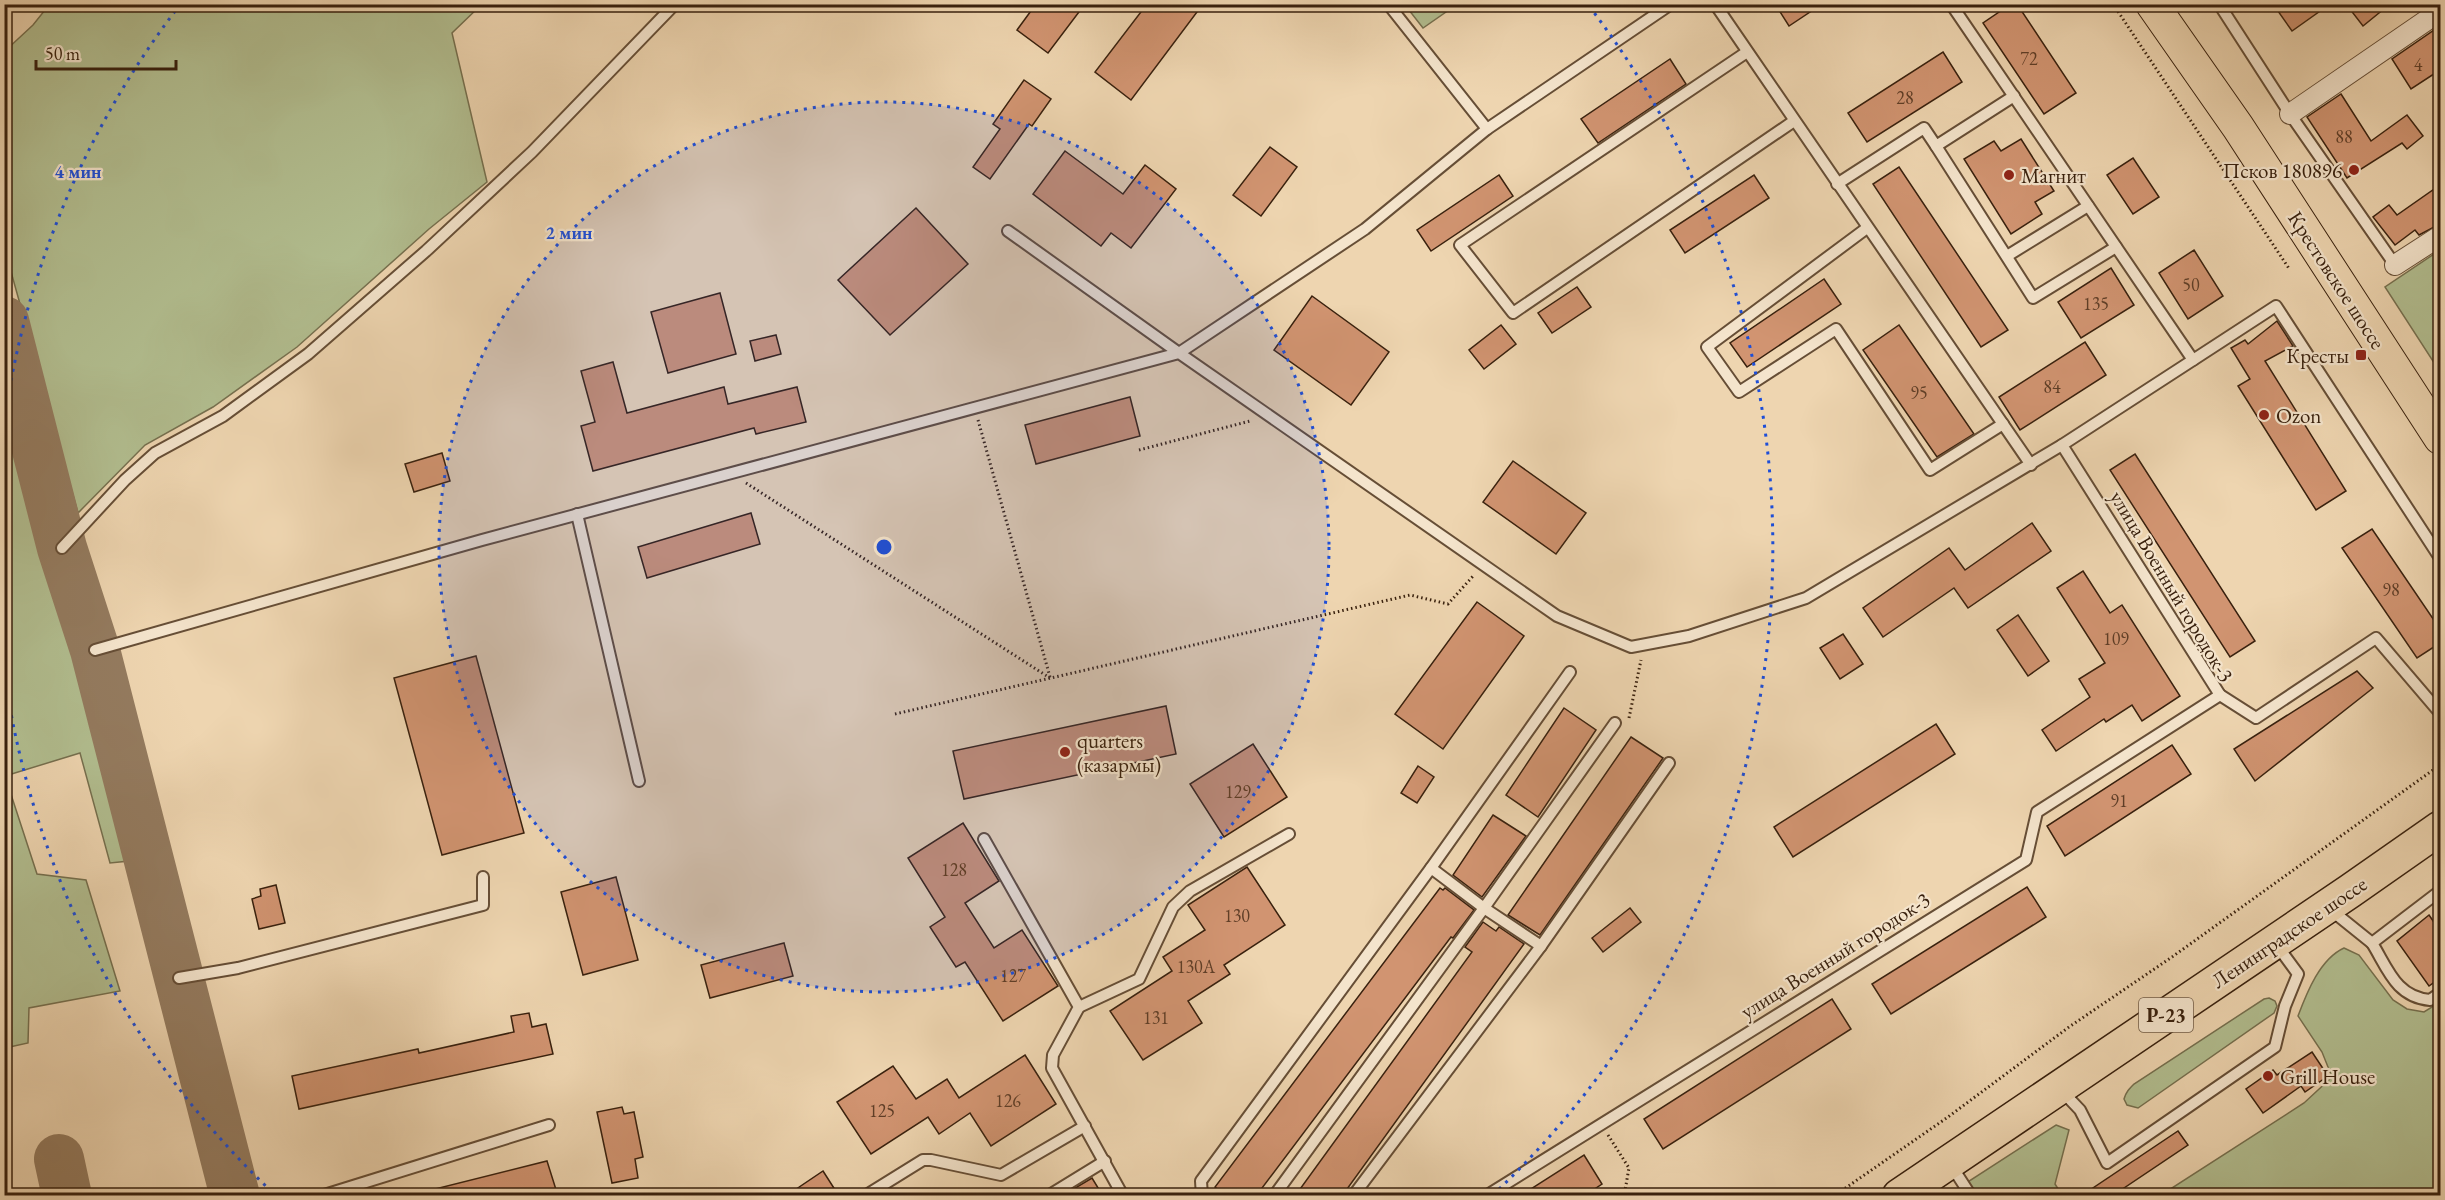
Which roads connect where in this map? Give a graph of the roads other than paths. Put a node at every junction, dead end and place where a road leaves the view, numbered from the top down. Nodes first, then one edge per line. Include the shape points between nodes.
1 (675, 4) edge
2 (1388, 4) edge
3 (1671, 4) edge
4 (1715, 4) edge
5 (1951, 4) edge
6 (2152, 4) edge
7 (2219, 4) edge
8 (2440, 11) edge
9 (1747, 52) junction
10 (2014, 96) junction
11 (2290, 114) junction
12 (1794, 121) junction
13 (1487, 129) junction
14 (1936, 147) junction
15 (1837, 184) junction
16 (2088, 206) junction
17 (1867, 228) junction
18 (1008, 231) dead end
19 (2440, 236) edge
20 (2116, 247) junction
21 (2007, 255) junction
22 (2396, 265) joint
23 (1179, 353) junction
24 (2193, 360) junction
25 (2003, 424) junction
26 (2440, 438) edge
27 (2062, 445) junction
28 (2031, 465) junction
29 (577, 514) junction
30 (62, 548) dead end
31 (2440, 558) edge
32 (95, 650) dead end
33 (1570, 672) dead end
34 (2220, 695) junction
35 (2440, 713) edge
36 (1615, 723) dead end
37 (1669, 763) dead end
38 (639, 781) dead end
39 (2440, 828) edge
40 (1289, 834) dead end
41 (984, 839) dead end
42 (1431, 868) junction
43 (483, 877) dead end
44 (2440, 891) edge
45 (2326, 906) junction
46 (1484, 908) junction
47 (2274, 942) junction
48 (2372, 943) junction
49 (1541, 946) junction
50 (179, 978) dead end
51 (2440, 993) edge
52 (1079, 1007) junction
53 (2059, 1088) junction
54 (549, 1125) dead end
55 (1085, 1126) junction
56 (1105, 1161) junction
57 (1949, 1162) junction
58 (321, 1196) edge
59 (865, 1196) edge
60 (1048, 1196) edge
61 (1123, 1196) edge
62 (1202, 1196) edge
63 (1274, 1196) edge
64 (1353, 1196) edge
65 (1486, 1196) edge
66 (1899, 1196) edge
67 (1971, 1196) edge

1 - 30 lane via 532,152 426,251 308,354 223,416 155,453 124,480
2 - 13 lane
3 - 13 lane
4 - 9 lane
5 - 10 lane
6 - 26 main road, Крестовское шоссе via 2238,127
7 - 11 lane
8 - 11 street
9 - 12 lane
9 - 12 lane via 1460,245 1513,313
10 - 14 lane
10 - 16 lane
11 - 22 lane
12 - 15 lane
13 - 23 lane via 1365,229
14 - 15 lane via 1924,128
14 - 21 lane
15 - 17 lane
16 - 20 lane
16 - 21 lane
17 - 25 lane
17 - 25 lane via 1707,347 1739,392 1836,329 1930,470
18 - 23 lane
19 - 22 street
20 - 21 lane via 2034,298
20 - 24 lane
23 - 28 lane via 1557,616 1631,647 1689,636 1806,598
23 - 29 lane
24 - 27 lane
24 - 31 lane via 2276,306
25 - 28 lane
27 - 28 lane
27 - 34 lane, улица Военный городок-3
29 - 32 lane
29 - 38 lane
33 - 42 lane
34 - 35 lane via 2256,718 2376,638
34 - 65 lane, улица Военный городок-3 via 2037,812 2025,860
36 - 46 lane
37 - 49 lane
39 - 45 highway, Ленинградское шоссе / Р-23
40 - 52 lane via 1190,891 1173,907 1139,979
41 - 52 lane
42 - 46 lane
42 - 62 lane via 1201,1181
43 - 50 lane via 483,905 238,968
44 - 48 lane
45 - 47 highway, Ленинградское шоссе / Р-23
45 - 48 lane
46 - 49 lane
46 - 63 lane
47 - 53 highway, Ленинградское шоссе / Р-23
47 - 53 lane via 2298,974 2275,1047 2106,1163 2080,1110
48 - 51 lane via 2400,989 2409,996 2430,1000
49 - 64 lane
52 - 55 lane via 1053,1055 1052,1068
53 - 57 highway, Ленинградское шоссе / Р-23
54 - 58 lane
55 - 56 lane
55 - 59 lane via 1001,1175 923,1161
56 - 60 lane
56 - 61 lane
57 - 66 highway, Ленинградское шоссе / Р-23
57 - 67 lane

